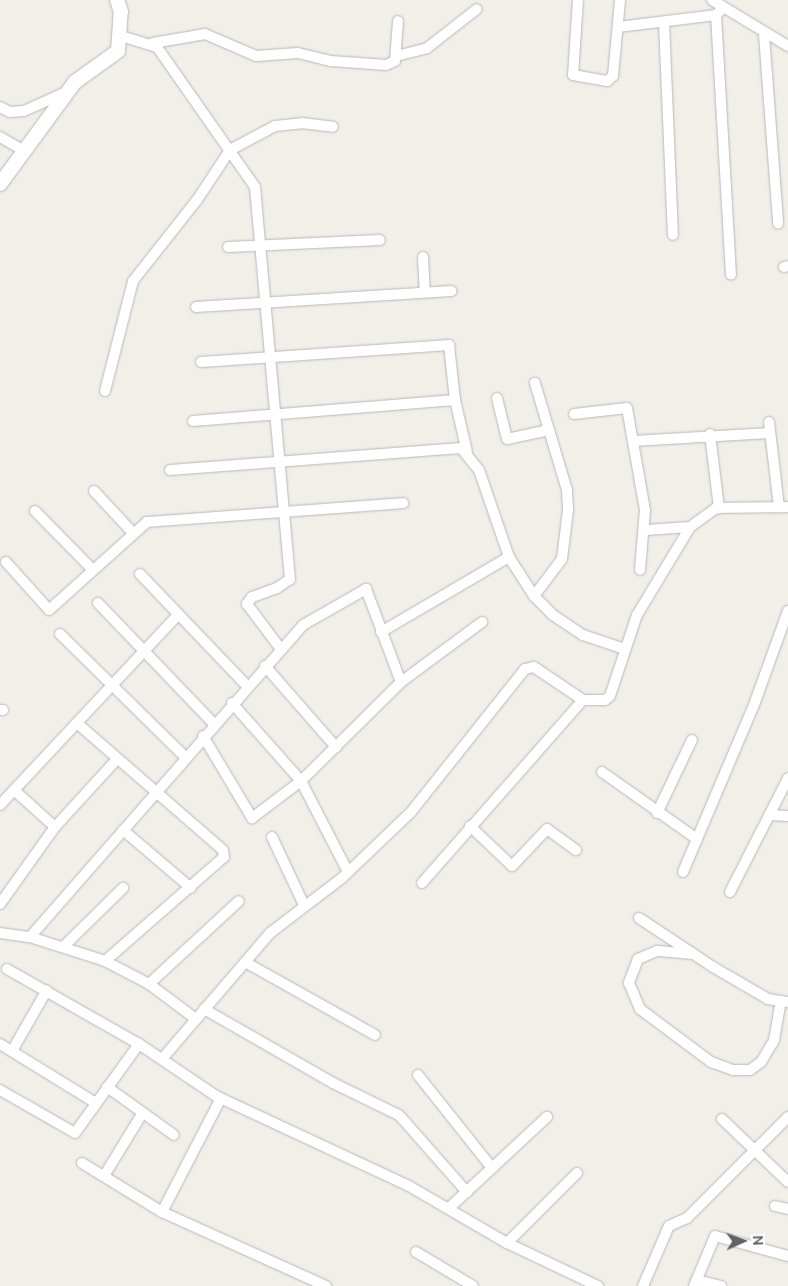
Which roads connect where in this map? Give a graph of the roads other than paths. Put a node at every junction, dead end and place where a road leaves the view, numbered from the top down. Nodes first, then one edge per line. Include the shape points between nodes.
1 (117, 0) edge
2 (578, 0) edge
3 (620, 0) edge
4 (712, 0) edge
5 (478, 9) dead end
6 (719, 12) junction
7 (398, 20) dead end
8 (664, 22) junction
9 (618, 27) junction
10 (764, 35) junction
11 (121, 36) junction
12 (153, 43) junction
13 (788, 46) edge
14 (396, 56) junction
15 (66, 92) junction
16 (0, 106) edge
17 (333, 127) dead end
18 (0, 137) edge
19 (230, 150) junction
20 (24, 151) junction
21 (0, 184) edge
22 (778, 223) dead end
23 (673, 236) dead end
24 (380, 240) dead end
25 (262, 246) junction
26 (228, 247) dead end
27 (423, 257) dead end
28 (731, 275) dead end
29 (452, 291) dead end
30 (425, 292) junction
31 (266, 301) junction
32 (196, 307) dead end
33 (271, 358) junction
34 (201, 362) dead end
35 (535, 383) dead end
36 (105, 391) dead end
37 (497, 398) dead end
38 (455, 400) junction
39 (276, 414) junction
40 (574, 414) dead end
41 (193, 421) dead end
42 (549, 430) junction
43 (710, 434) junction
44 (633, 441) junction
45 (467, 452) junction
46 (281, 462) junction
47 (170, 470) dead end
48 (94, 491) dead end
49 (403, 502) dead end
50 (783, 507) edge
51 (719, 508) junction
52 (35, 511) dead end
53 (285, 513) junction
54 (690, 527) junction
55 (646, 530) junction
56 (134, 533) junction
57 (509, 557) junction
58 (6, 562) dead end
59 (93, 570) junction
60 (640, 570) dead end
61 (140, 574) dead end
62 (534, 596) junction
63 (98, 603) dead end
64 (788, 611) edge
65 (178, 615) junction
66 (482, 622) dead end
67 (381, 632) junction
68 (60, 634) dead end
69 (280, 648) junction
70 (625, 650) junction
71 (145, 652) junction
72 (264, 666) junction
73 (401, 682) junction
74 (247, 686) junction
75 (112, 687) junction
76 (583, 700) junction
77 (232, 703) junction
78 (78, 724) junction
79 (214, 724) junction
80 (203, 736) junction
81 (692, 740) dead end
82 (336, 747) junction
83 (185, 757) junction
84 (117, 759) junction
85 (602, 772) dead end
86 (788, 778) edge
87 (301, 780) junction
88 (14, 790) junction
89 (154, 793) junction
90 (0, 805) edge
91 (658, 813) junction
92 (769, 815) junction
93 (788, 816) edge
94 (470, 826) junction
95 (55, 827) junction
96 (123, 830) junction
97 (272, 837) dead end
98 (697, 839) junction
99 (576, 850) dead end
100 (348, 872) junction
101 (683, 872) dead end
102 (422, 883) dead end
103 (123, 888) dead end
104 (191, 888) junction
105 (730, 892) dead end
106 (239, 901) dead end
107 (0, 904) edge
108 (304, 905) junction
109 (639, 918) dead end
110 (0, 933) edge
111 (30, 937) junction
112 (64, 946) junction
113 (693, 954) junction
114 (105, 960) junction
115 (245, 962) junction
116 (6, 969) dead end
117 (148, 984) junction
118 (47, 990) junction
119 (784, 1002) edge
120 (204, 1009) junction
121 (196, 1019) junction
122 (375, 1035) dead end
123 (0, 1044) edge
124 (139, 1044) junction
125 (12, 1051) junction
126 (162, 1059) junction
127 (418, 1076) dead end
128 (107, 1087) junction
129 (0, 1090) edge
130 (221, 1098) junction
131 (96, 1103) junction
132 (142, 1114) junction
133 (547, 1117) dead end
134 (788, 1117) edge
135 (722, 1119) dead end
136 (174, 1136) dead end
137 (755, 1150) junction
138 (82, 1163) dead end
139 (492, 1168) junction
140 (577, 1173) dead end
141 (104, 1176) junction
142 (788, 1182) edge
143 (467, 1192) junction
144 (775, 1206) dead end
145 (449, 1208) junction
146 (788, 1209) edge
147 (162, 1212) junction
148 (506, 1243) junction
149 (416, 1252) dead end
150 (788, 1256) edge
151 (696, 1283) edge
152 (326, 1286) edge
153 (473, 1286) edge
154 (598, 1286) edge
155 (643, 1286) edge
156 (721, 1286) edge

1 - 11 street
2 - 9 street via 573,76 611,79
3 - 9 street
4 - 6 street
5 - 14 street via 427,48
6 - 8 street
6 - 10 street
6 - 28 street
7 - 14 street
8 - 9 street
8 - 23 street
10 - 13 street
10 - 22 street
11 - 12 street
11 - 15 street via 118,51 110,60 75,82
12 - 14 street via 205,34 256,56 298,53 331,61 386,65 393,64
12 - 19 street
15 - 16 street via 24,111 10,112
15 - 20 street
17 - 19 street via 302,123 276,126
18 - 20 street
19 - 25 street via 255,186
19 - 36 street via 197,200 133,281
20 - 21 street
24 - 25 street
25 - 26 street
25 - 31 street
27 - 30 street
29 - 30 street
30 - 31 street
31 - 32 street
31 - 33 street
33 - 34 street
33 - 38 street via 449,345
33 - 39 street
35 - 42 street
37 - 42 street via 506,439
38 - 39 street
38 - 45 street
39 - 41 street
39 - 46 street
40 - 44 street via 627,408
42 - 62 street via 567,490 567,538 554,574
43 - 44 street
43 - 50 street via 770,428
43 - 51 street
44 - 55 street
45 - 46 street via 461,448
45 - 57 street via 479,470
46 - 47 street
46 - 53 street
48 - 56 street
49 - 53 street
50 - 51 street
51 - 54 street via 708,510
52 - 59 street
53 - 56 street via 157,520 147,522
53 - 69 street via 290,579 277,588 252,597 248,604
54 - 55 street
54 - 70 street via 637,615
55 - 60 street
56 - 59 street
57 - 62 street
57 - 67 street
58 - 59 street via 49,610
61 - 65 street
62 - 70 street via 553,615 583,635
63 - 71 street
64 - 98 street
65 - 71 street
65 - 74 street
66 - 73 street
67 - 69 street via 368,592 362,589 303,625
67 - 73 street
68 - 75 street
69 - 72 street
70 - 76 street via 610,696 593,702
71 - 75 street
71 - 79 street
72 - 74 street
72 - 82 street
73 - 82 street
74 - 77 street
75 - 78 street
75 - 83 street
76 - 94 street
76 - 100 street via 534,667 525,669 411,812
77 - 79 street
77 - 87 street
78 - 84 street
78 - 88 street
79 - 80 street
80 - 83 street
80 - 87 street via 252,818
81 - 91 street
82 - 87 street
83 - 89 street
84 - 89 street
84 - 95 street
85 - 91 street
86 - 92 street
87 - 100 street
88 - 90 street
88 - 95 street
89 - 96 street
89 - 104 street via 223,850 221,864
91 - 98 street
92 - 93 street
92 - 105 street
94 - 99 street via 512,866 547,829
94 - 102 street
95 - 107 street
96 - 104 street
96 - 111 street
97 - 108 street
98 - 101 street
100 - 108 street
103 - 112 street
104 - 114 street
106 - 117 street
108 - 115 street via 270,933
109 - 113 street
110 - 111 street
111 - 112 street
112 - 114 street
113 - 119 street via 768,999
113 - 119 street via 657,951 638,958 629,983 640,1008 711,1062 733,1070 750,1070 762,1062 774,1040
114 - 117 street
115 - 120 street
115 - 122 street
116 - 118 street
117 - 121 street
118 - 124 street
118 - 125 street
120 - 121 street
120 - 143 street via 333,1083 399,1115
121 - 126 street
123 - 125 street
124 - 126 street
124 - 128 street
125 - 131 street
126 - 130 street
127 - 139 street
128 - 131 street
128 - 132 street
129 - 131 street via 75,1133
130 - 145 street
130 - 147 street
132 - 136 street
132 - 141 street
133 - 139 street
134 - 137 street
135 - 137 street
137 - 142 street
137 - 155 street via 687,1218 669,1226
138 - 141 street
139 - 143 street
140 - 148 street
141 - 147 street
143 - 145 street
144 - 146 street
145 - 148 street
147 - 152 street
148 - 154 street
149 - 153 street
150 - 151 street via 715,1236
151 - 156 street

